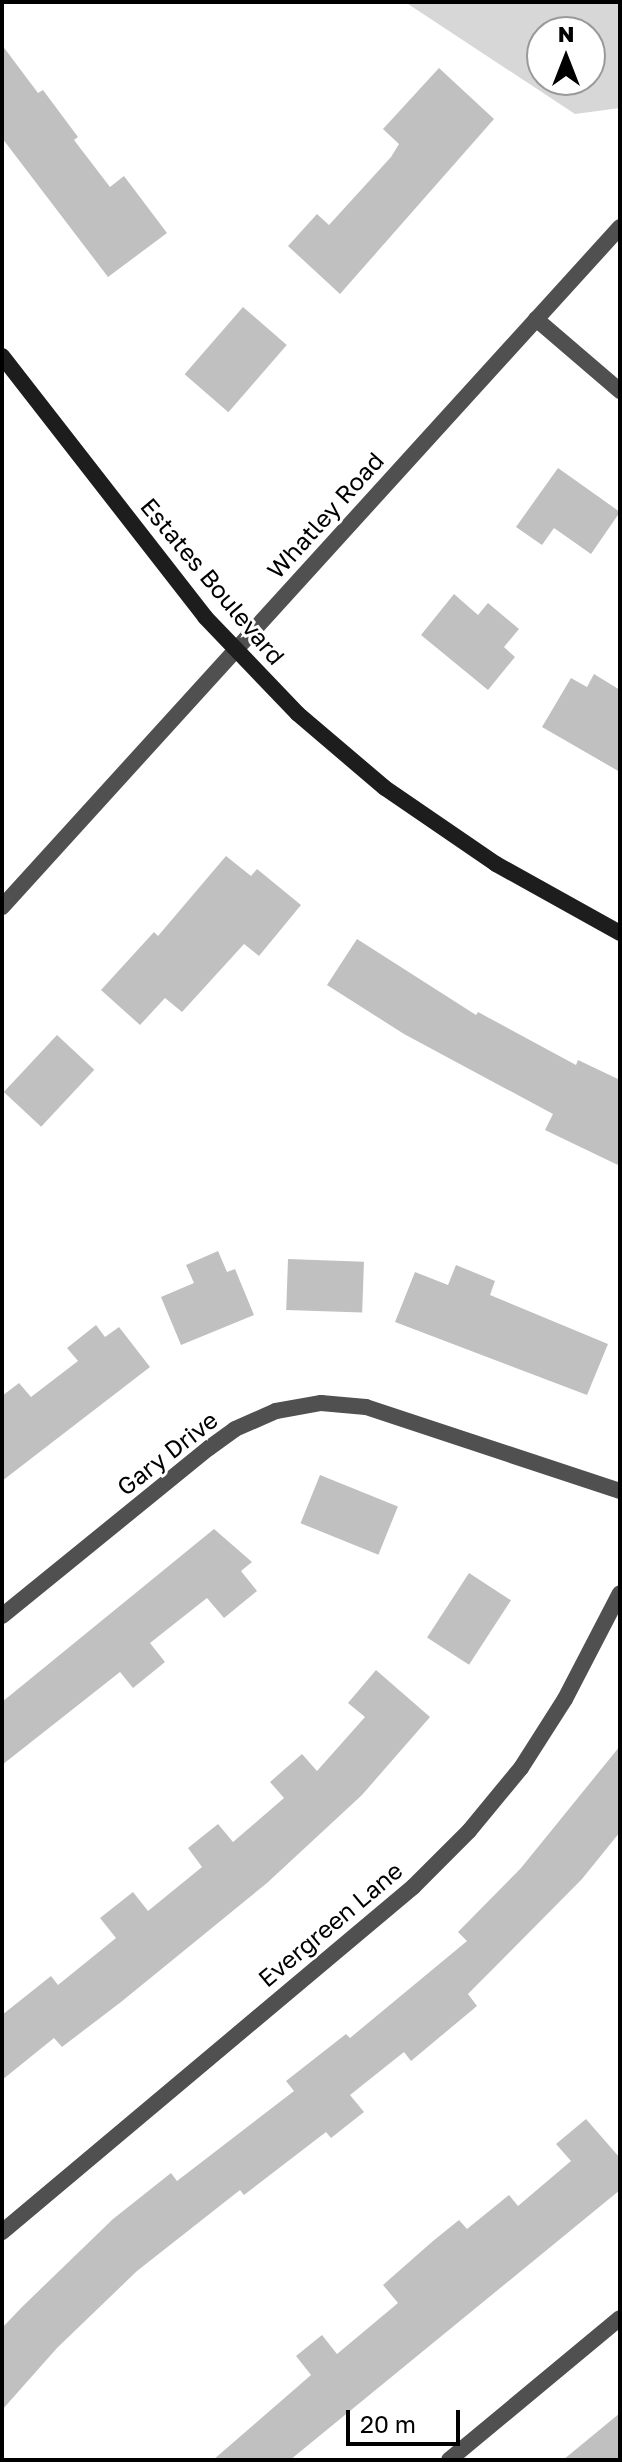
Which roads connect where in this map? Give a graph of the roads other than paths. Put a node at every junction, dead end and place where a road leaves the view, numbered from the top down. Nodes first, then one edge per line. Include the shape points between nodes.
1 (620, 227) edge
2 (536, 319) junction
3 (2, 356) edge
4 (620, 391) edge
5 (235, 650) junction
6 (2, 907) edge
7 (620, 933) edge
8 (620, 1491) edge
9 (620, 1593) edge
10 (2, 1616) edge
11 (2, 2232) edge
12 (620, 2318) edge
13 (449, 2460) edge

1 - 2 street, Whatley Road
2 - 4 street
2 - 5 street, Whatley Road
3 - 5 street, Estates Boulevard
5 - 6 street, Whatley Road
5 - 7 street, Estates Boulevard via 298,714 385,788 496,864
8 - 10 street, Gary Drive via 366,1407 321,1403 276,1411 235,1429 209,1448
9 - 11 street, Evergreen Lane via 565,1699 521,1768 469,1831 413,1887
12 - 13 street

